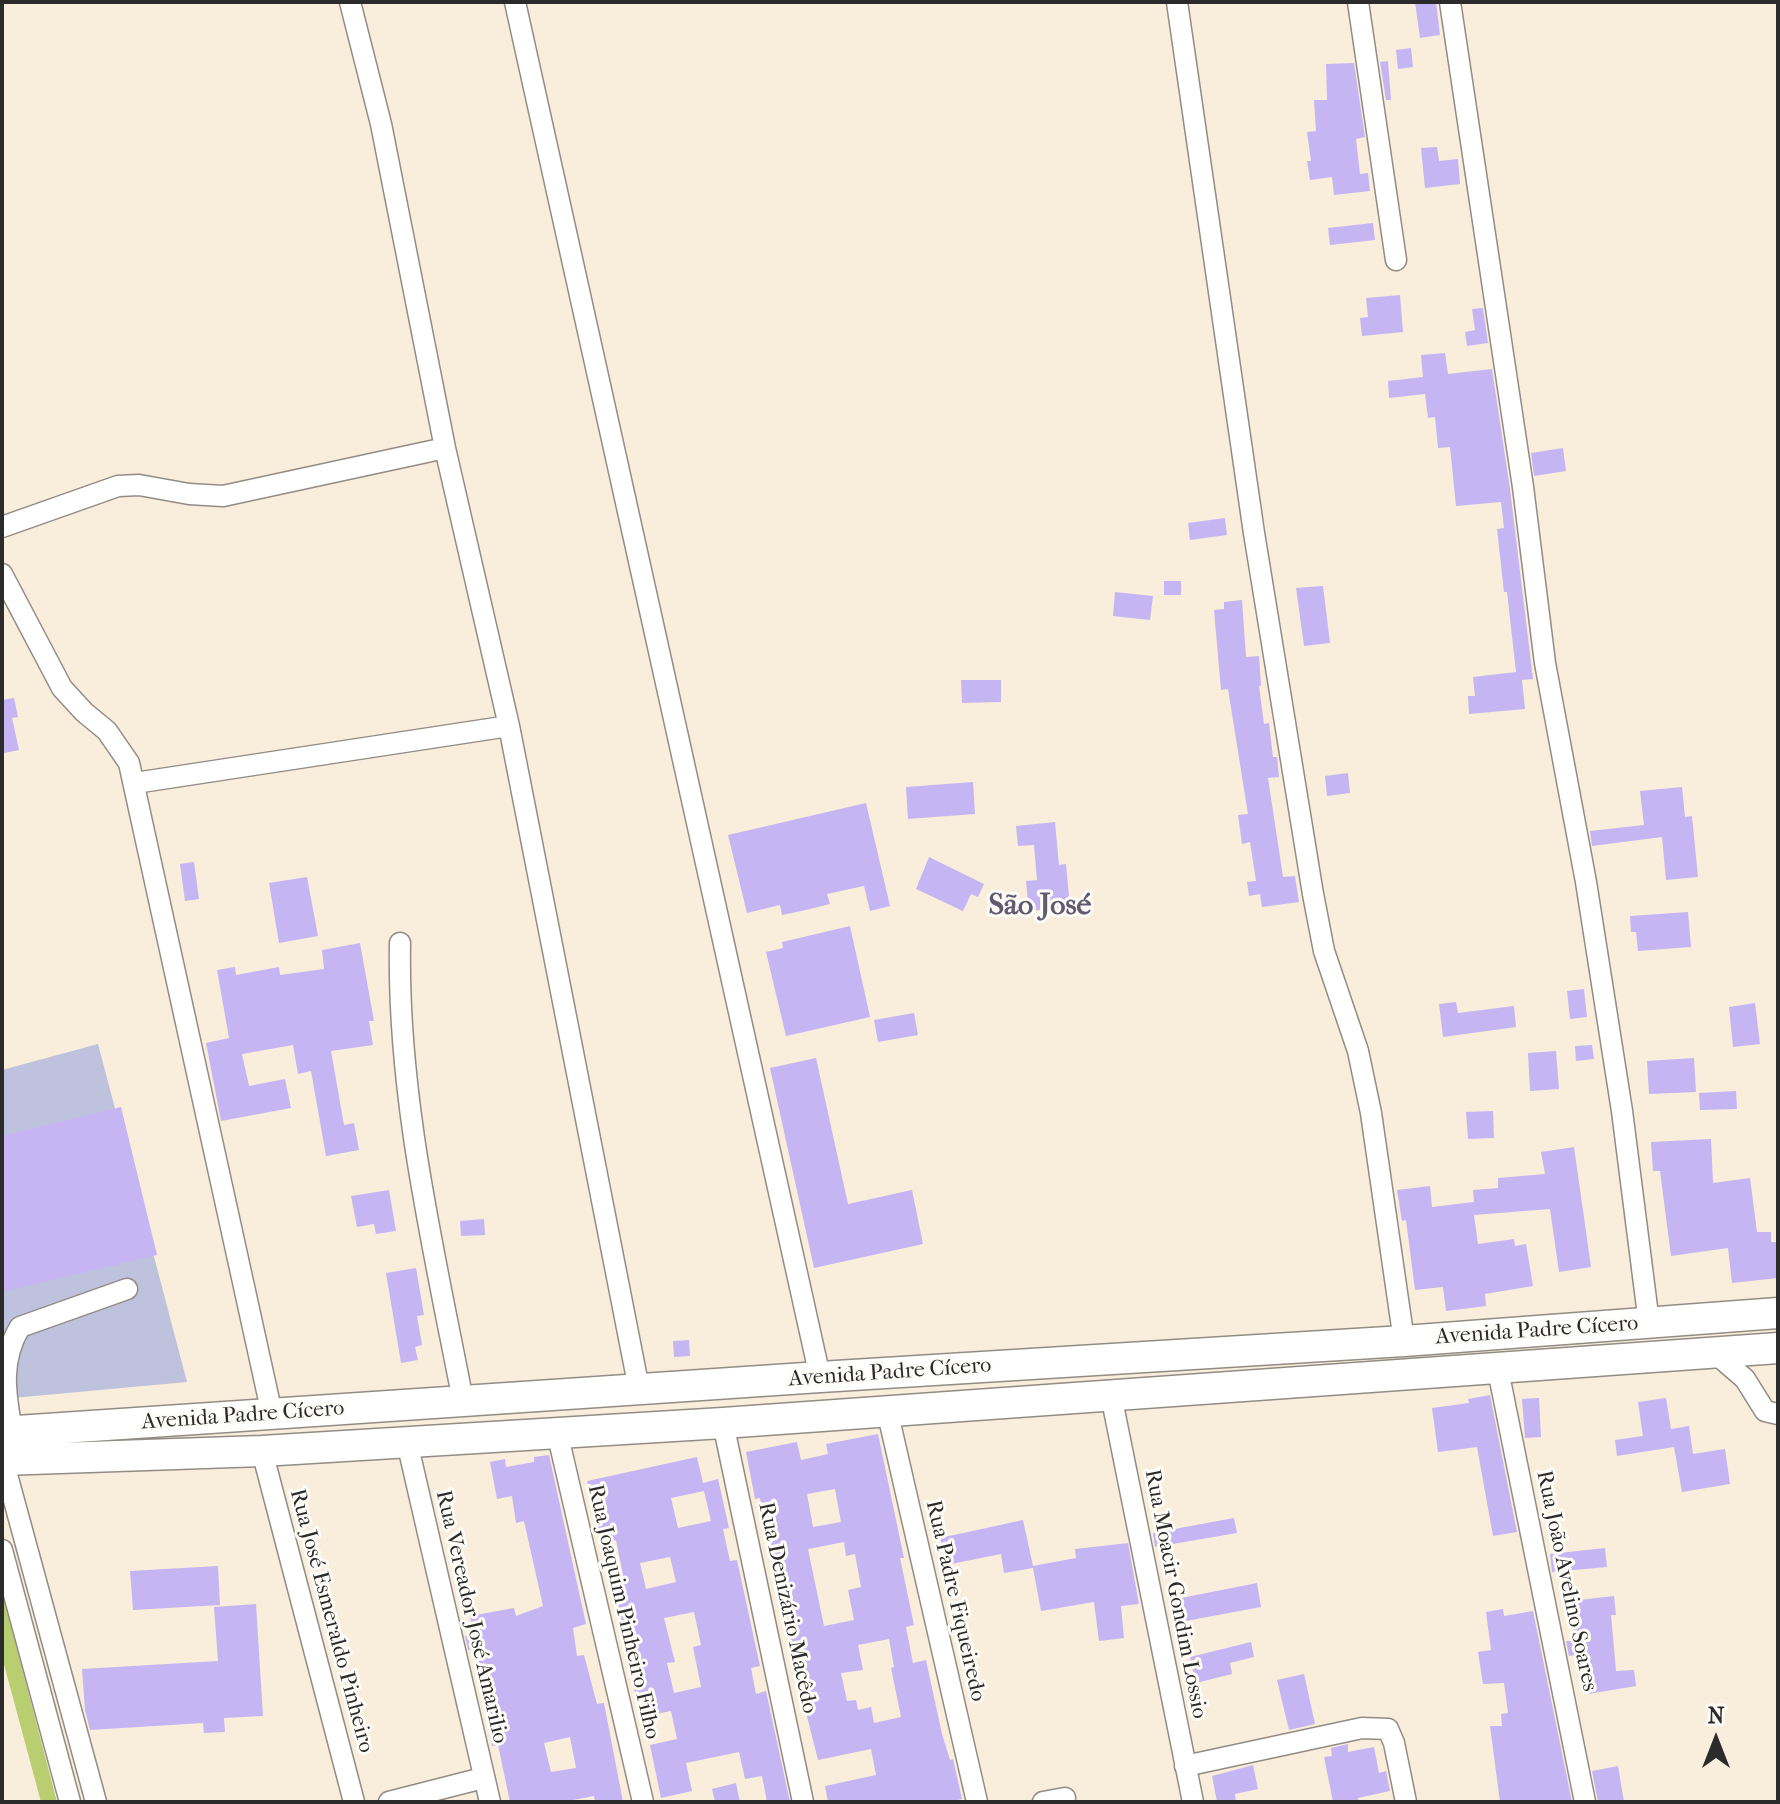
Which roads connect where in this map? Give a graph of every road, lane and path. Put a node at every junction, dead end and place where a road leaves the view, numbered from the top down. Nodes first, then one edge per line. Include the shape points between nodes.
1 (350, 2) edge
2 (515, 2) edge
3 (1177, 2) edge
4 (1358, 2) edge
5 (1450, 2) edge
6 (1396, 260) dead end
7 (445, 448) junction
8 (2, 527) edge
9 (2, 574) edge
10 (509, 726) junction
11 (135, 783) junction
12 (400, 943) dead end
13 (127, 1289) dead end
14 (1778, 1313) edge
15 (1649, 1323) junction
16 (1404, 1341) junction
17 (1778, 1348) edge
18 (1715, 1353) junction
19 (1498, 1370) junction
20 (820, 1377) junction
21 (639, 1389) junction
22 (1111, 1395) junction
23 (463, 1401) junction
24 (887, 1410) junction
25 (272, 1414) junction
26 (1778, 1414) edge
27 (723, 1423) junction
28 (7, 1431) edge
29 (557, 1432) junction
30 (407, 1442) junction
31 (262, 1451) junction
32 (2, 1460) edge
33 (7, 1497) edge
34 (2, 1550) edge
35 (50, 1634) junction
36 (27, 1641) junction
37 (1185, 1766) junction
38 (483, 1778) junction
39 (1065, 1798) dead end
40 (70, 1802) edge
41 (96, 1802) edge
42 (354, 1802) edge
43 (389, 1802) edge
44 (490, 1802) edge
45 (643, 1802) edge
46 (803, 1802) edge
47 (977, 1802) edge
48 (1043, 1802) edge
49 (1193, 1802) edge
50 (1406, 1802) edge
51 (1585, 1802) edge

1 - 7 street via 381,124
2 - 20 street
3 - 16 street via 1313,894 1371,1113
4 - 6 street
5 - 15 street via 1545,663 1622,1111
7 - 8 street via 223,496 118,486
7 - 10 street
9 - 11 street via 62,688 119,746
10 - 11 street
10 - 21 street
11 - 25 street
12 - 23 street via 399,1005 409,1109
13 - 28 street via 20,1327 8,1341 3,1358
14 - 15 highway, Avenida Padre Cícero
15 - 16 highway, Avenida Padre Cícero
16 - 20 highway, Avenida Padre Cícero
17 - 18 highway, Avenida Padre Cícero
18 - 19 highway, Avenida Padre Cícero
18 - 26 street via 1745,1379 1765,1411
19 - 22 highway, Avenida Padre Cícero
19 - 51 street, Rua João Avelino Soares
20 - 21 highway, Avenida Padre Cícero
21 - 23 highway, Avenida Padre Cícero
22 - 24 highway, Avenida Padre Cícero
22 - 37 street, Rua Moacir Gondim Lossio
23 - 25 highway, Avenida Padre Cícero
24 - 27 highway, Avenida Padre Cícero
24 - 47 street, Rua Padre Fiqueiredo
25 - 28 highway, Avenida Padre Cícero
27 - 29 highway, Avenida Padre Cícero
27 - 46 street, Rua Denizário Macêdo
29 - 30 highway, Avenida Padre Cícero
29 - 45 street, Rua Joaquim Pinheiro Filho
30 - 31 highway, Avenida Padre Cícero
30 - 38 street, Rua Vereador José Amarilio
31 - 32 highway, Avenida Padre Cícero
31 - 42 street, Rua José Esmeraldo Pinheiro
32 - 33 street
33 - 35 street
34 - 36 street
35 - 36 street
35 - 41 street
36 - 40 street
37 - 49 street, Rua Moacir Gondim Lossio
37 - 50 street via 1362,1728 1388,1729
38 - 43 street
38 - 44 street, Rua Vereador José Amarilio
39 - 48 street

